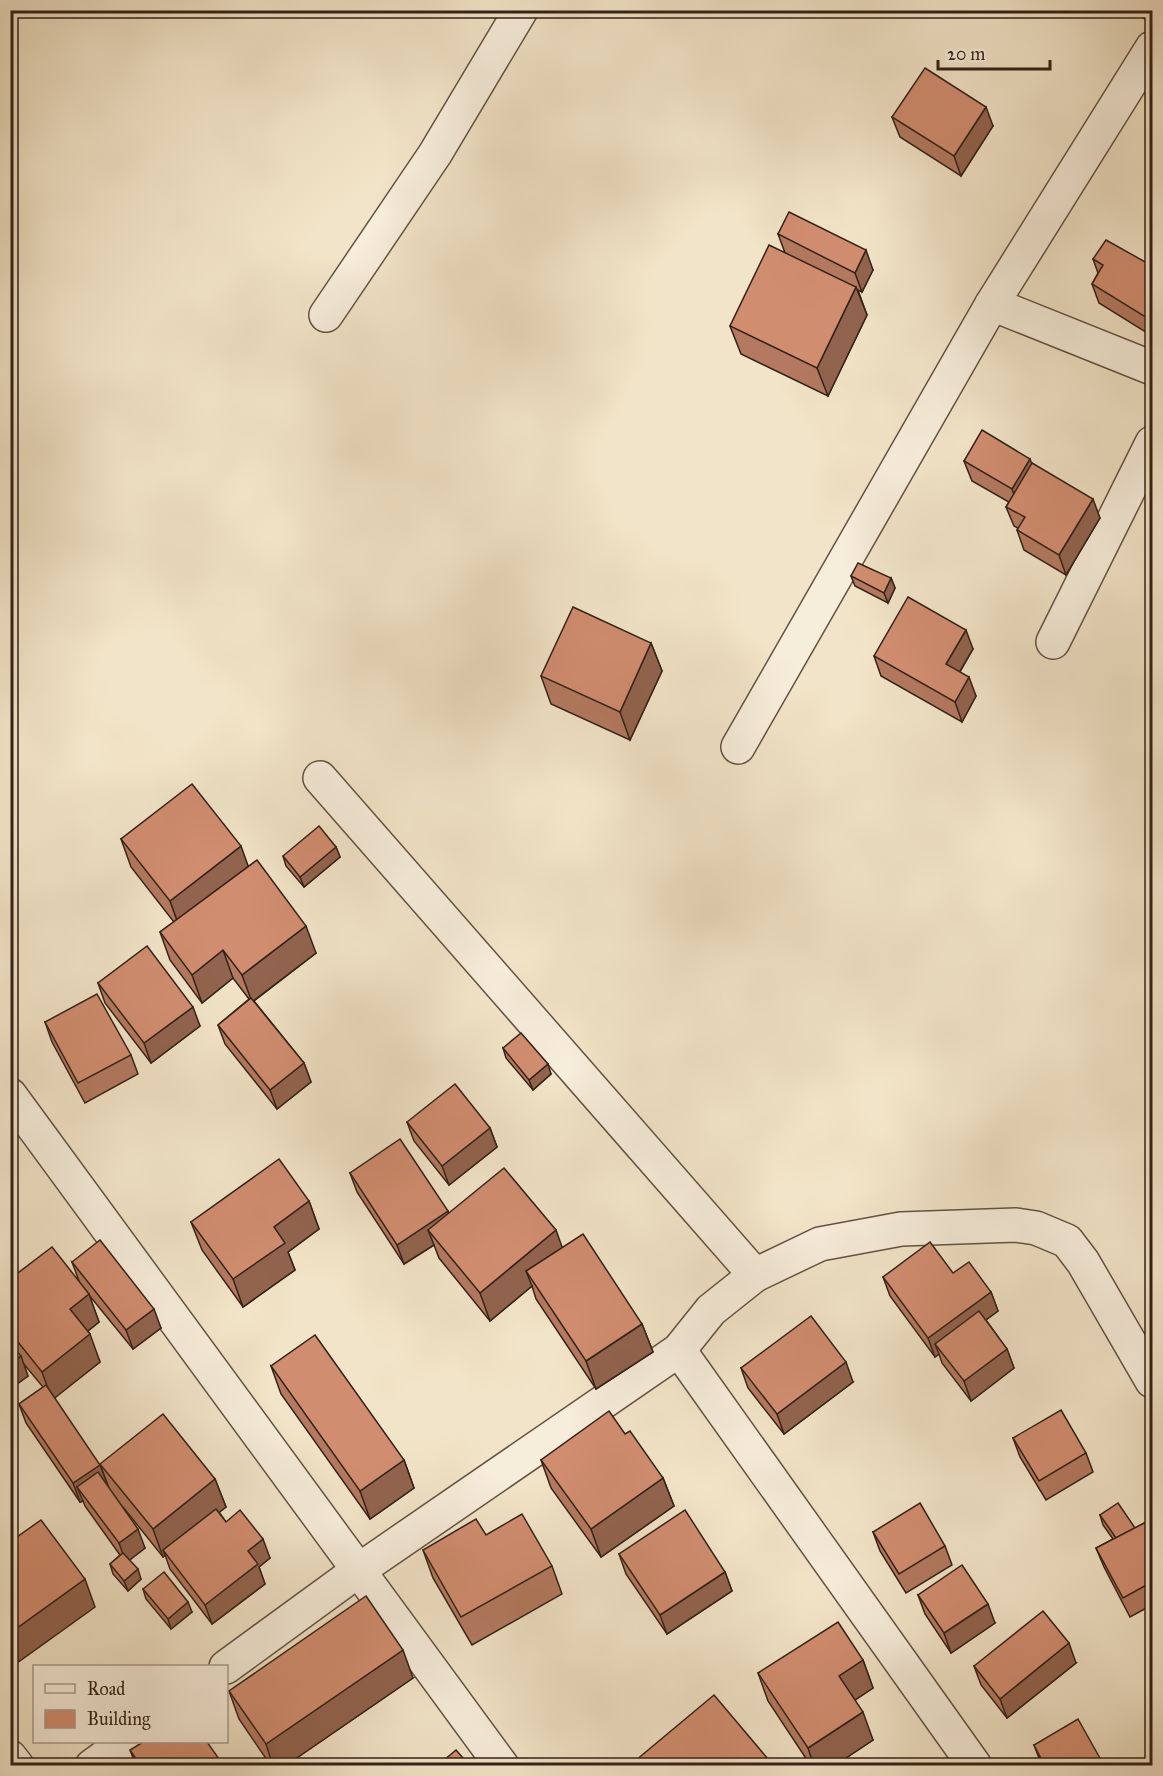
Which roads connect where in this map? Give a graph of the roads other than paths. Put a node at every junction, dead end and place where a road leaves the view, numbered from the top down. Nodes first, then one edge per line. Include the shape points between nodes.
1 (521, 10) edge
2 (1152, 48) edge
3 (992, 304) junction
4 (326, 315) dead end
5 (1152, 368) edge
6 (1152, 443) edge
7 (1053, 642) dead end
8 (738, 747) dead end
9 (320, 778) dead end
10 (10, 1095) edge
11 (755, 1275) junction
12 (680, 1350) junction
13 (1152, 1381) edge
14 (359, 1570) junction
15 (228, 1666) edge
16 (124, 1743) edge
17 (10, 1757) edge
18 (17, 1766) edge
19 (92, 1766) edge
20 (502, 1766) edge
21 (975, 1766) edge

1 - 4 street via 435,154
2 - 3 street
3 - 5 street
3 - 8 street
6 - 7 street
9 - 11 street
10 - 14 street
11 - 12 street via 711,1310
11 - 13 street via 820,1244 901,1229 1016,1225 1036,1228 1067,1241
12 - 14 street
12 - 21 street
14 - 15 street
14 - 20 street
16 - 19 street
17 - 18 street

